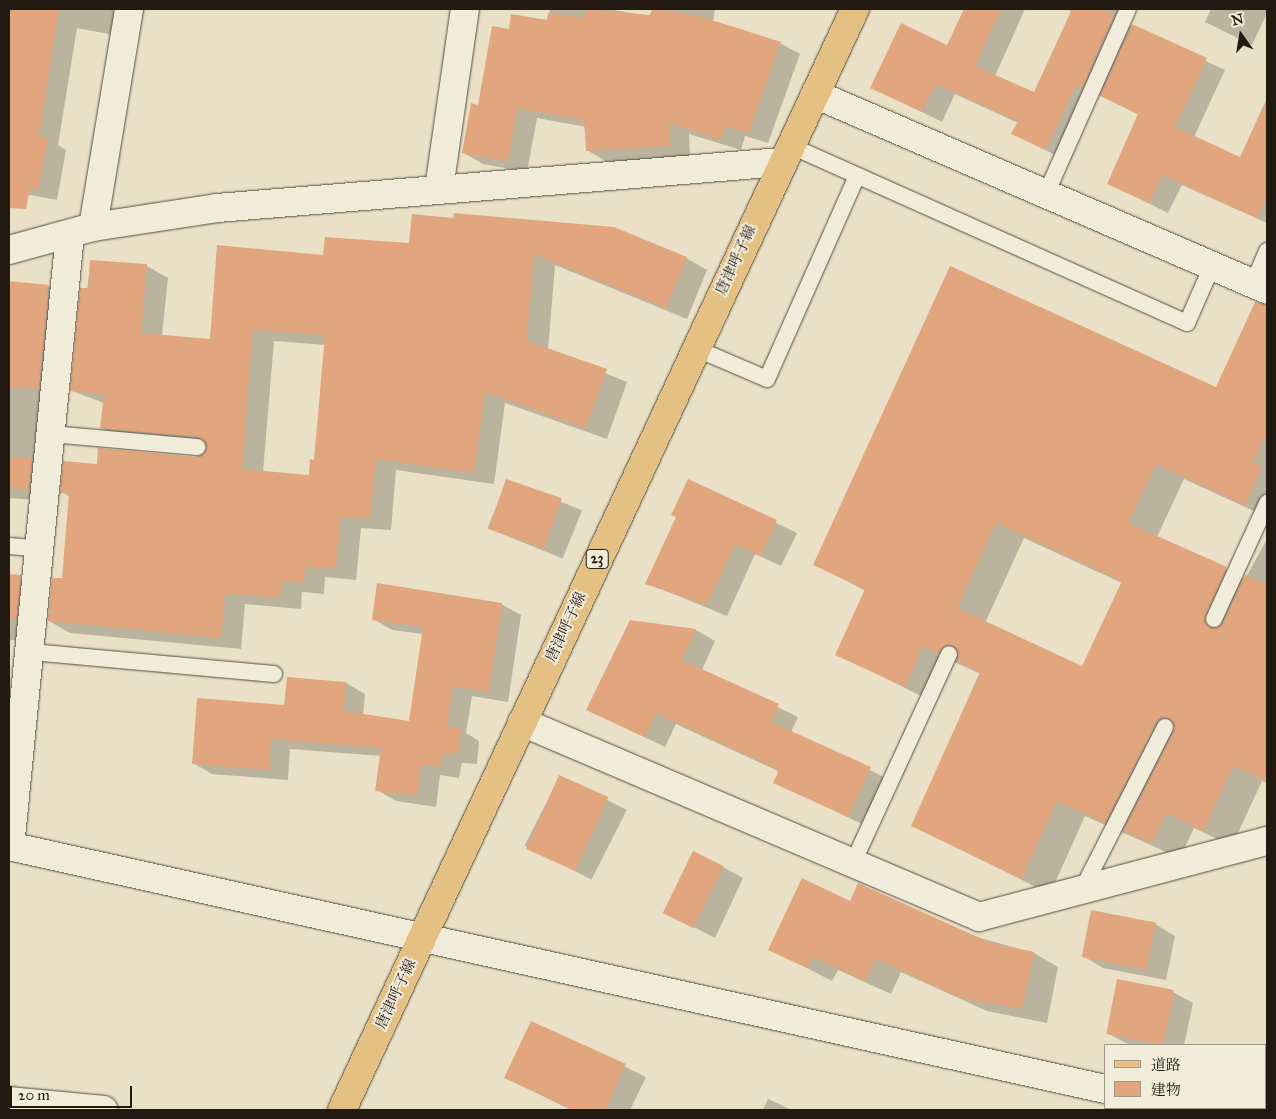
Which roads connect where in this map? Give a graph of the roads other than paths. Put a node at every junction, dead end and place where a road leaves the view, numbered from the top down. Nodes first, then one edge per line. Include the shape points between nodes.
1 (129, 9) edge
2 (465, 9) edge
3 (855, 9) edge
4 (1128, 9) edge
5 (815, 94) junction
6 (785, 154) junction
7 (857, 176) junction
8 (440, 188) junction
9 (1046, 194) junction
10 (81, 230) junction
11 (9, 250) edge
12 (1267, 251) edge
13 (1212, 266) junction
14 (1260, 287) edge
15 (695, 348) junction
16 (51, 434) junction
17 (197, 447) dead end
18 (1267, 503) edge
19 (9, 546) edge
20 (41, 549) junction
21 (1214, 619) dead end
22 (31, 652) junction
23 (949, 654) dead end
24 (274, 674) dead end
25 (522, 722) junction
26 (1164, 727) dead end
27 (1267, 841) edge
28 (10, 846) edge
29 (852, 865) junction
30 (1082, 890) junction
31 (422, 938) junction
32 (1104, 1089) edge
33 (9, 1101) edge
34 (104, 1110) edge
35 (342, 1110) edge

1 - 10 street
2 - 8 street
3 - 5 main road, 唐津呼子線 / 23
4 - 9 lane
5 - 6 main road, 唐津呼子線 / 23
5 - 9 street
6 - 7 lane
6 - 8 street
6 - 15 main road, 唐津呼子線 / 23
7 - 13 lane via 1187,324
7 - 15 lane via 767,379
8 - 10 street via 218,208
9 - 13 street
10 - 11 street
10 - 16 street
12 - 14 lane
13 - 14 street
15 - 25 main road, 唐津呼子線 / 23
16 - 17 lane
16 - 20 street
18 - 21 lane
19 - 20 lane
20 - 22 street
22 - 24 lane
22 - 28 street
23 - 29 lane
25 - 29 street
25 - 31 main road, 唐津呼子線 / 23
26 - 30 lane
27 - 30 street
28 - 31 street
29 - 30 street via 979,917
31 - 32 street
31 - 35 main road, 唐津呼子線 / 23
33 - 34 street

